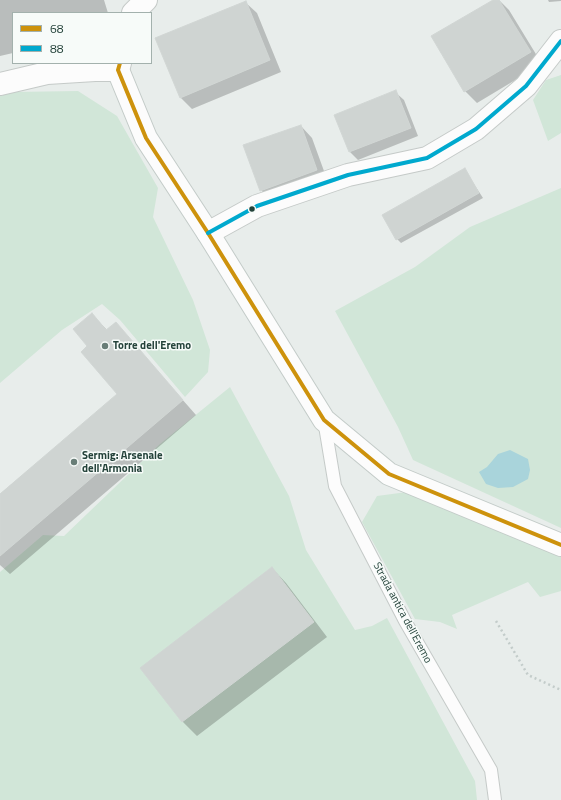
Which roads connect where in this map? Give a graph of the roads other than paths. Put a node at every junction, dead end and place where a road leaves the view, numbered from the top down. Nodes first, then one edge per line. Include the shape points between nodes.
1 (146, 0) edge
2 (134, 12) edge
3 (561, 42) edge
4 (119, 67) edge
5 (0, 84) edge
6 (208, 232) junction
7 (324, 420) junction
8 (561, 545) edge
9 (495, 800) edge

1 - 2 main road
3 - 6 main road via 526,86 476,129 427,158 348,175 257,206
4 - 5 main road via 47,73
4 - 6 main road via 146,138
6 - 7 main road
7 - 8 main road via 389,474
7 - 9 lane, Strada antica dell'Eremo via 335,486 408,628 491,770

